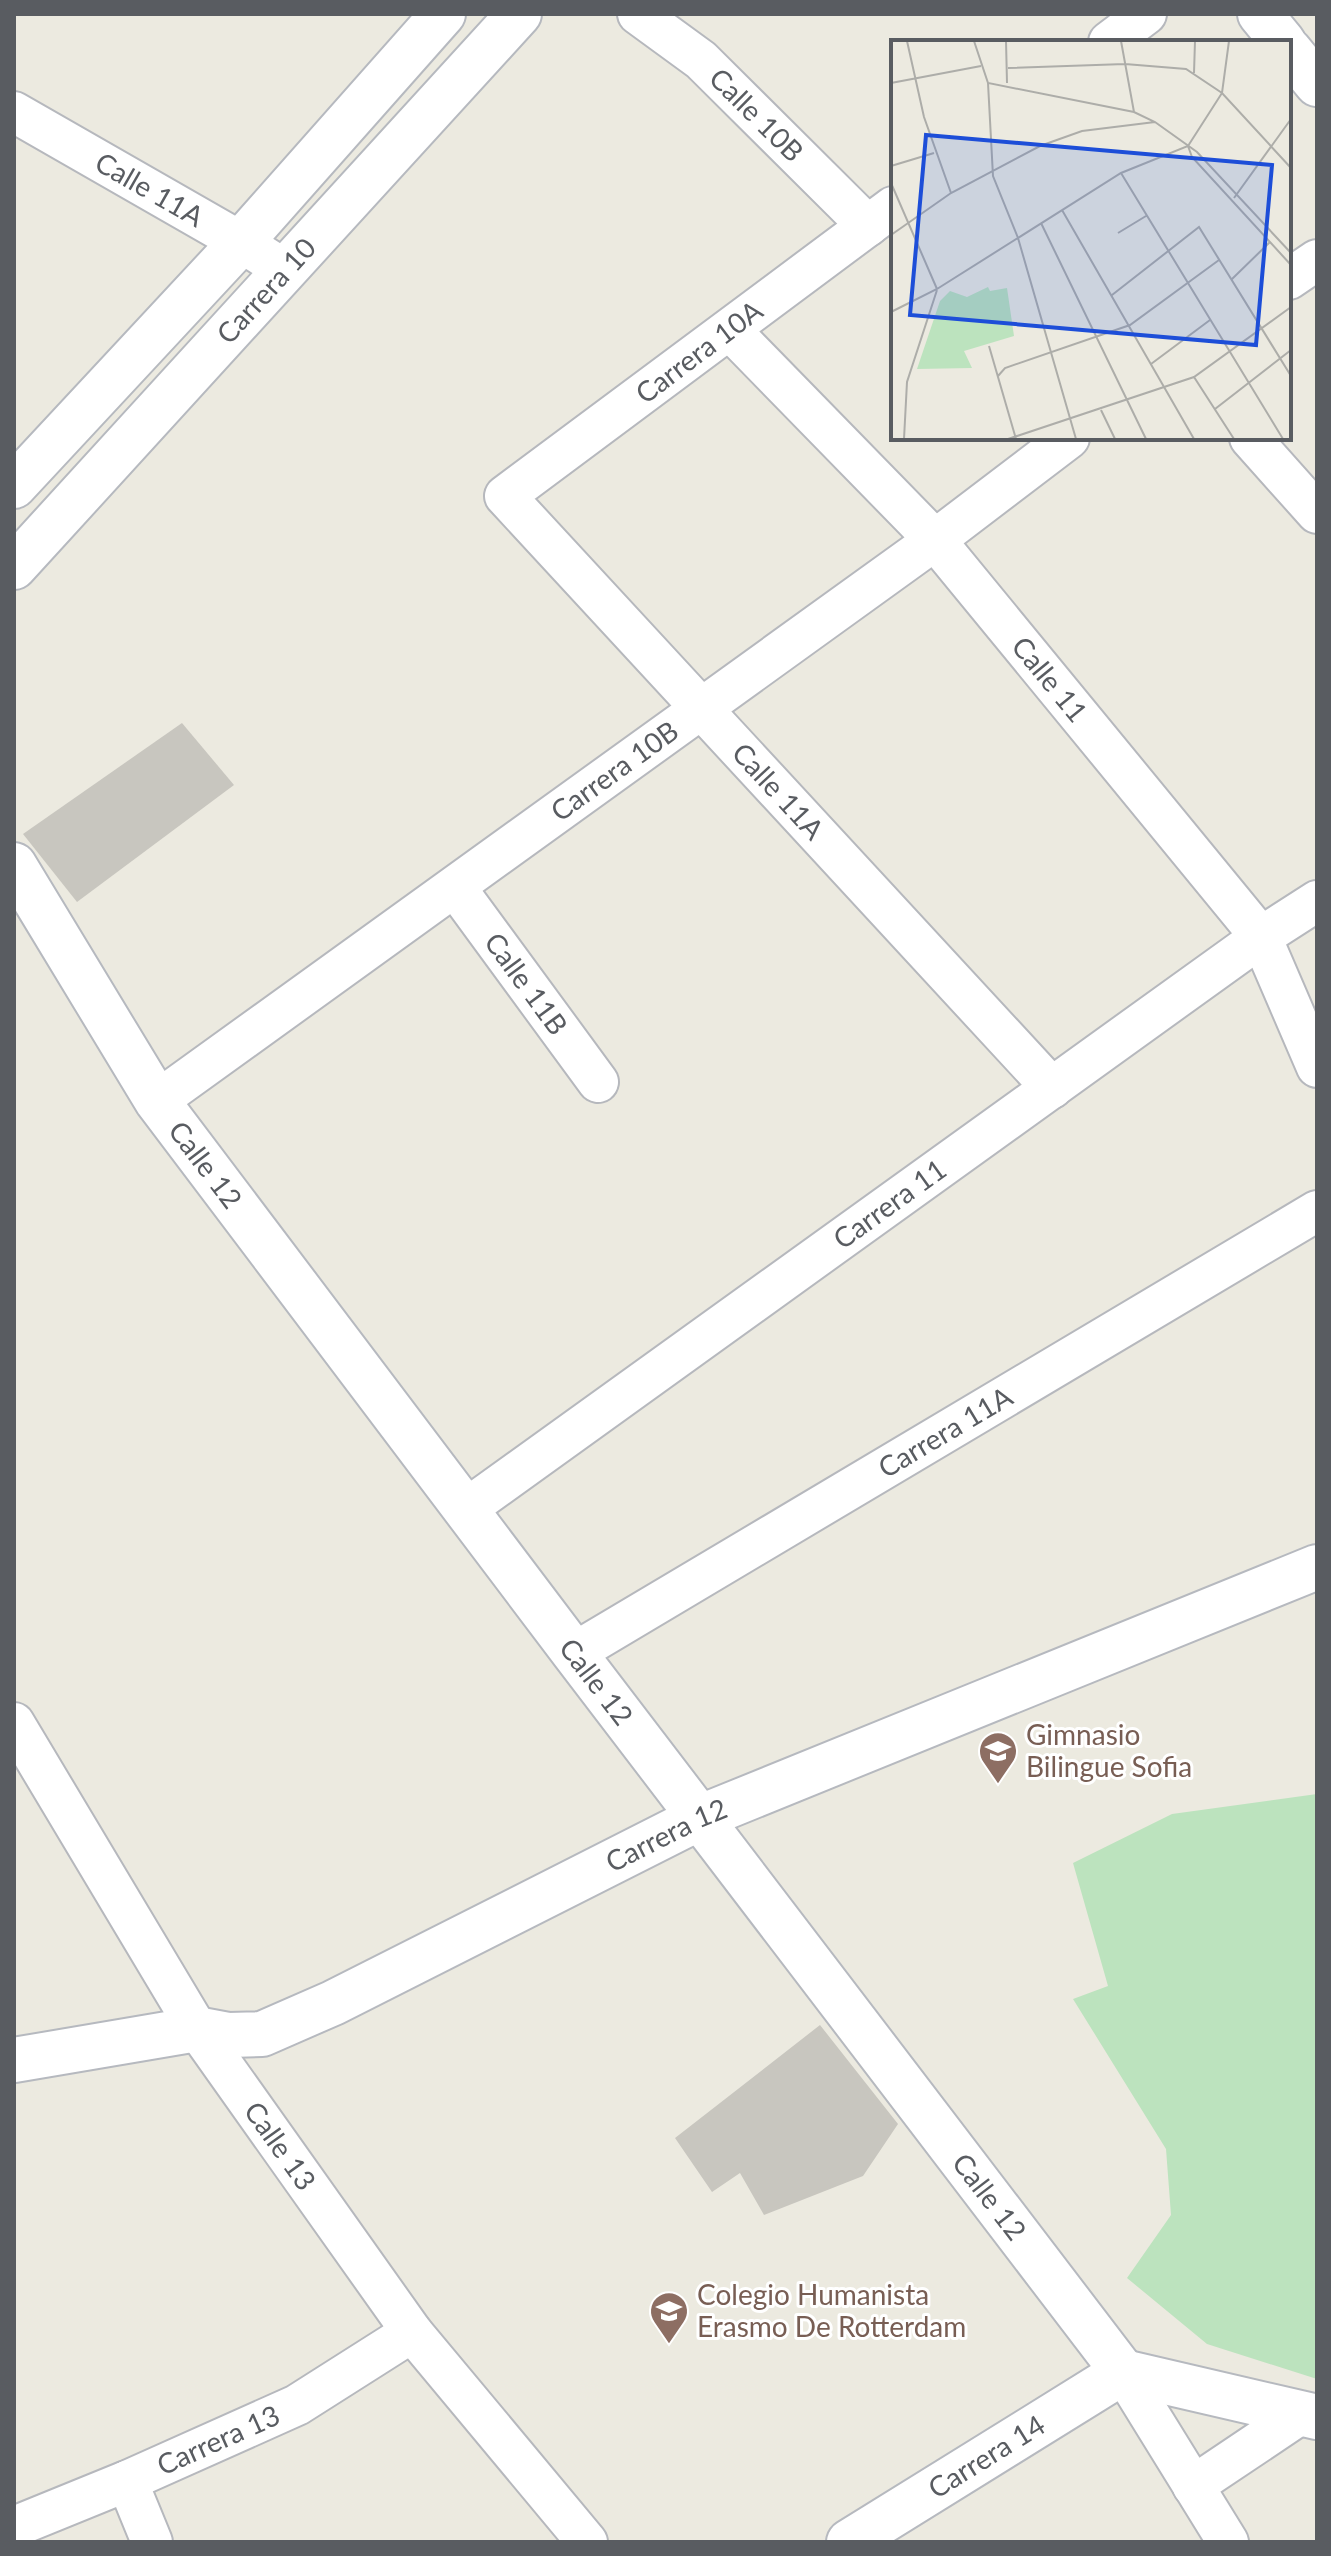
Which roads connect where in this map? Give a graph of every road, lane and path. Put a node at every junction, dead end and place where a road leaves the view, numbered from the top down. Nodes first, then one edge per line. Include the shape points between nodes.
1 (443, 14) edge
2 (519, 14) edge
3 (638, 14) edge
4 (1146, 14) edge
5 (1260, 14) edge
6 (1112, 40) edge
7 (1281, 40) edge
8 (1291, 52) edge
9 (1317, 84) edge
10 (14, 112) edge
11 (881, 216) edge
12 (241, 242) junction
13 (1317, 260) edge
14 (285, 270) junction
15 (1291, 278) edge
16 (730, 330) junction
17 (1066, 440) edge
18 (1252, 440) edge
19 (14, 486) edge
20 (505, 496) joint
21 (1317, 513) edge
22 (935, 540) junction
23 (14, 567) edge
24 (701, 710) junction
25 (14, 865) edge
26 (455, 887) junction
27 (1317, 901) edge
28 (1261, 937) junction
29 (1317, 1067) edge
30 (598, 1082) dead end
31 (1052, 1088) junction
32 (157, 1101) junction
33 (1317, 1211) edge
34 (466, 1509) junction
35 (1317, 1567) edge
36 (574, 1653) junction
37 (14, 1723) edge
38 (701, 1817) junction
39 (197, 2029) junction
40 (14, 2060) edge
41 (412, 2332) junction
42 (1123, 2372) junction
43 (1310, 2415) edge
44 (127, 2481) junction
45 (1193, 2486) junction
46 (14, 2527) edge
47 (152, 2542) edge
48 (587, 2542) edge
49 (849, 2542) edge
50 (1228, 2542) edge

1 - 12 street, Carrera 10
2 - 14 street, Carrera 10
3 - 11 street, Calle 10B via 701,60
4 - 6 street
5 - 7 street
8 - 9 street
10 - 12 street, Calle 11A
11 - 16 street, Carrera 10A
12 - 14 street, Calle 11A
12 - 19 street, Carrera 10
13 - 15 street
14 - 23 street, Carrera 10
16 - 20 street, Carrera 10A
16 - 22 street, Calle 11
17 - 22 street, Carrera 10B
18 - 21 street
20 - 24 street, Calle 11A
22 - 24 street, Carrera 10B
22 - 28 street, Calle 11
24 - 26 street, Carrera 10B
24 - 31 street, Calle 11A
25 - 32 street, Calle 12
26 - 30 street, Calle 11B
26 - 32 street, Carrera 10B
27 - 28 street, Carrera 11
28 - 29 street, Calle 11
28 - 31 street, Carrera 11
31 - 34 street, Carrera 11
32 - 34 street, Calle 12
33 - 36 street, Carrera 11A
34 - 36 street, Calle 12
35 - 38 street, Carrera 12
36 - 38 street, Calle 12
37 - 39 street, Calle 13
38 - 39 street, Carrera 12 via 262,2034
38 - 42 street, Calle 12
39 - 40 street, Carrera 12
39 - 41 street, Calle 13
41 - 44 street, Carrera 13 via 297,2405
41 - 48 street, Calle 13
42 - 43 street
42 - 45 street, Calle 12
42 - 49 street, Carrera 14
43 - 45 street
44 - 46 street, Carrera 13
44 - 47 street
45 - 50 street, Calle 12

